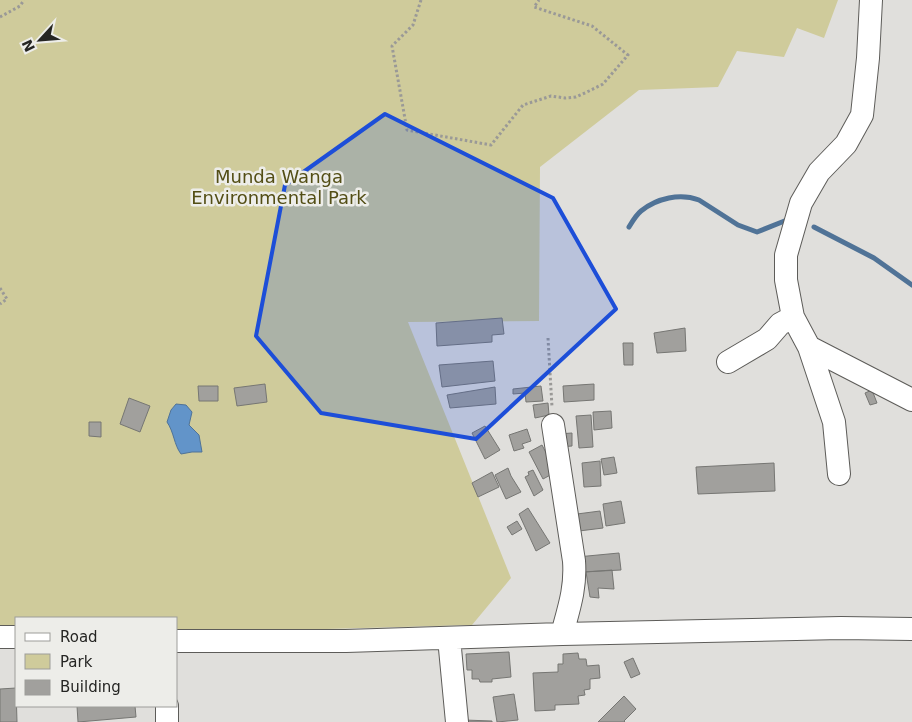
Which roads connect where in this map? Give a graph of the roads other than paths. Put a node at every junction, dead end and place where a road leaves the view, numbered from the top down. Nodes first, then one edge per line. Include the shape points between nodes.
1 (871, 0) edge
2 (793, 318) junction
3 (809, 347) junction
4 (728, 362) dead end
5 (912, 400) edge
6 (553, 425) road end
7 (839, 474) dead end
8 (912, 629) edge
9 (562, 634) junction
10 (0, 637) edge
11 (15, 637) edge
12 (449, 638) junction
13 (178, 641) edge
14 (167, 707) edge
15 (167, 722) edge
16 (457, 722) edge

1 - 2 street via 862,115 846,144 819,172 801,203 786,255 786,280
2 - 3 street
2 - 4 street via 780,324 767,339
3 - 5 street
3 - 7 street via 834,422
6 - 9 street via 575,576
8 - 9 street
9 - 12 street
10 - 11 street
12 - 13 street
12 - 16 street
14 - 15 street

